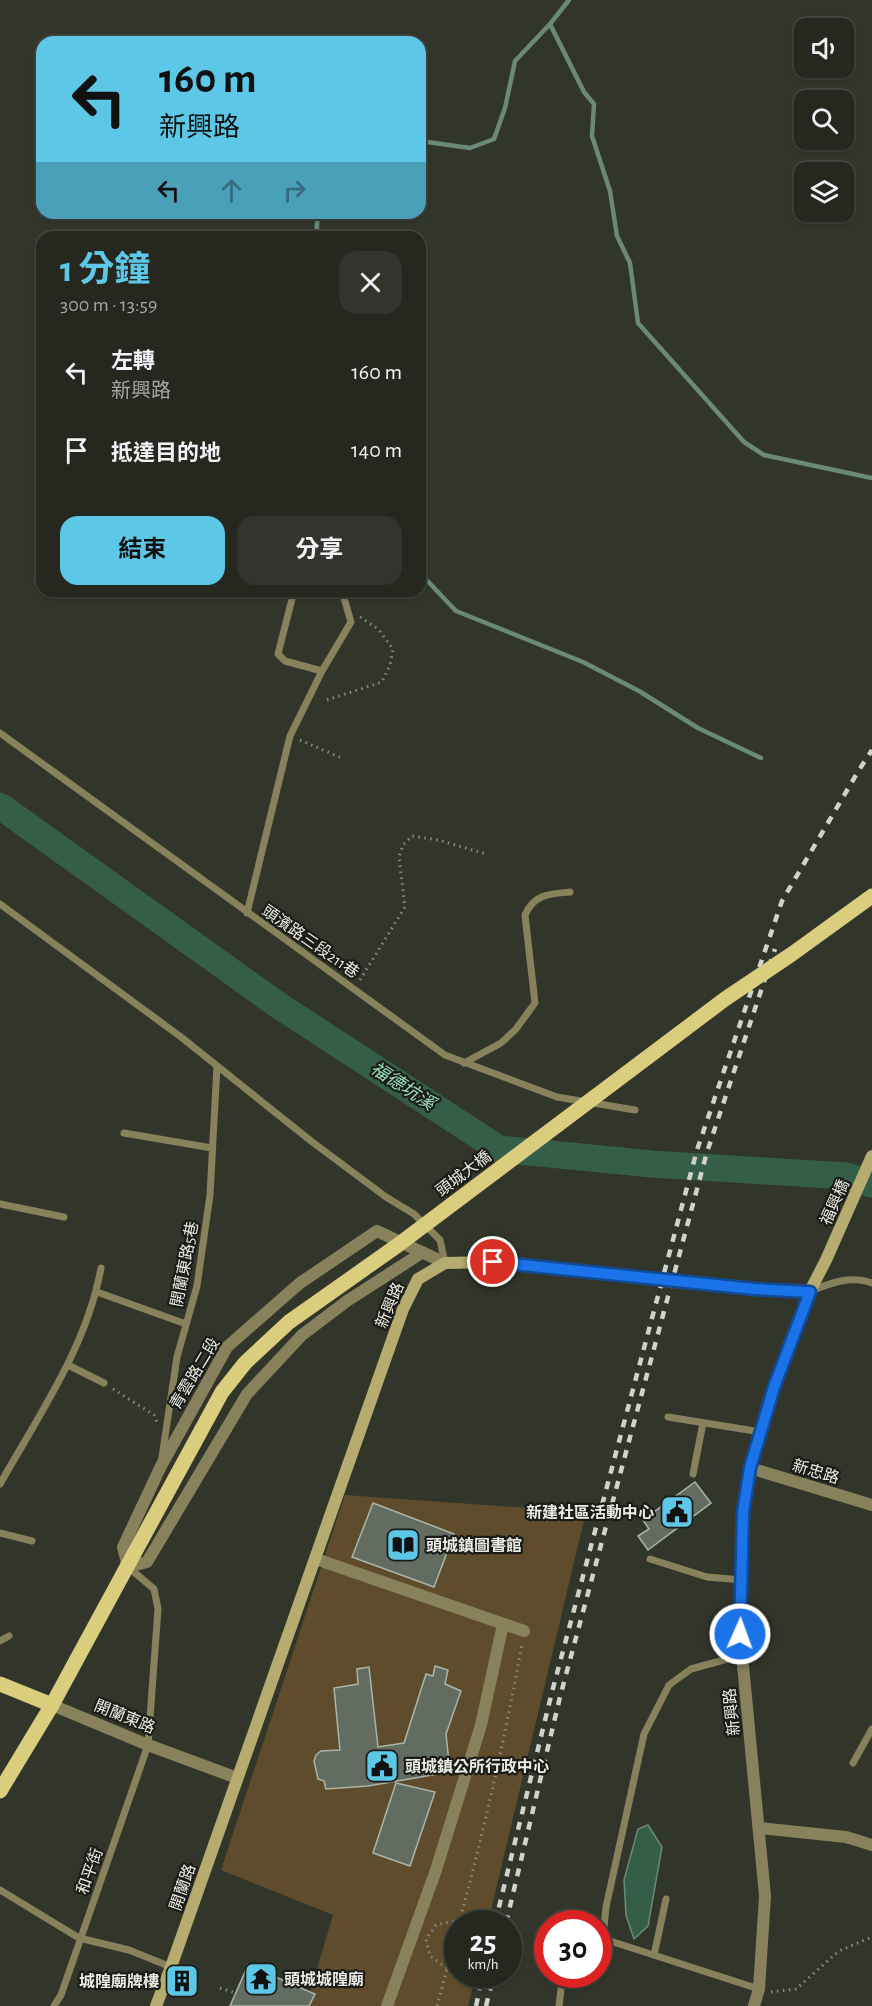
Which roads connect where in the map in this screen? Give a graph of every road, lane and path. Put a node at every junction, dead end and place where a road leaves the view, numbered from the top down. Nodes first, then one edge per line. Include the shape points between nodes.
1 (292, 597) edge
2 (343, 597) edge
3 (346, 608) junction
4 (322, 671) junction
5 (327, 699) dead end
6 (0, 733) edge
7 (290, 736) junction
8 (344, 759) dead end
9 (486, 854) dead end
10 (570, 892) dead end
11 (872, 896) edge
12 (0, 904) edge
13 (247, 913) junction
14 (354, 988) junction
15 (464, 1063) junction
16 (217, 1066) junction
17 (635, 1110) dead end
18 (124, 1133) dead end
19 (212, 1148) junction
20 (872, 1156) edge
21 (0, 1204) edge
22 (64, 1217) dead end
23 (423, 1252) junction
24 (445, 1263) junction
25 (101, 1268) dead end
26 (872, 1283) edge
27 (97, 1292) junction
28 (810, 1292) junction
29 (186, 1324) junction
30 (68, 1365) junction
31 (104, 1383) joint
32 (668, 1417) dead end
33 (703, 1423) junction
34 (761, 1432) junction
35 (163, 1450) junction
36 (161, 1466) junction
37 (750, 1468) junction
38 (693, 1474) dead end
39 (0, 1484) edge
40 (872, 1505) edge
41 (0, 1533) edge
42 (32, 1541) dead end
43 (316, 1559) junction
44 (650, 1559) dead end
45 (128, 1567) junction
46 (742, 1581) junction
47 (503, 1623) junction
48 (524, 1631) joint
49 (9, 1636) dead end
50 (0, 1641) edge
51 (742, 1655) junction
52 (0, 1684) edge
53 (52, 1705) junction
54 (872, 1729) edge
55 (148, 1745) junction
56 (853, 1763) dead end
57 (237, 1779) junction
58 (0, 1791) edge
59 (759, 1828) junction
60 (872, 1845) edge
61 (0, 1890) edge
62 (666, 1899) dead end
63 (462, 1910) edge
64 (606, 1910) edge
65 (444, 1924) edge
66 (872, 1937) edge
67 (79, 1938) junction
68 (612, 1942) edge
69 (654, 1955) junction
70 (444, 1966) edge
71 (171, 1967) junction
72 (444, 1979) edge
73 (220, 1988) dead end
74 (561, 1988) edge
75 (759, 1989) junction
76 (236, 1993) dead end
77 (54, 2006) edge
78 (156, 2006) edge
79 (387, 2006) edge
80 (437, 2006) edge
81 (559, 2006) edge
82 (754, 2006) edge

1 - 4 lane via 278,654 285,661
2 - 3 lane
3 - 4 lane via 351,622
3 - 5 path via 378,630 393,649 390,666 382,682
4 - 7 lane
6 - 13 lane, 頭濱路三段211巷
7 - 8 path
7 - 13 lane
9 - 14 path via 412,837 403,845 399,857 405,907
10 - 15 lane via 544,895 529,906 525,915 535,1003 501,1043
11 - 45 main road, 頭城大橋, bridge via 725,999 408,1238 289,1322 245,1363 222,1392
12 - 16 lane
13 - 14 lane, 頭濱路三段211巷
14 - 15 lane, 頭濱路三段211巷 via 445,1055
15 - 17 lane, 頭濱路三段211巷 via 557,1097
16 - 19 lane, 開蘭東路5巷
16 - 24 lane via 311,1141 414,1214 440,1240
18 - 19 lane
19 - 29 lane, 開蘭東路5巷 via 210,1195
20 - 28 street, 福興橋
21 - 22 lane
23 - 24 street, 青雲路二段
23 - 36 street, 青雲路二段 via 377,1231 300,1283 227,1347
23 - 45 street via 303,1335 262,1377 247,1394 147,1562
24 - 28 street, 新興路 via 493,1262
24 - 43 street, 新興路 via 418,1279 403,1309
25 - 27 lane
26 - 28 lane via 832,1282
27 - 29 lane
27 - 30 lane
28 - 34 street, 新興路
29 - 35 lane, 開蘭東路5巷
30 - 31 lane
30 - 39 lane
31 - 35 path via 154,1415
32 - 33 lane
33 - 34 lane
33 - 38 lane
34 - 37 street, 新興路
35 - 36 lane, 開蘭東路5巷
36 - 45 street, 青雲路二段 via 123,1548
37 - 40 street, 新忠路
37 - 46 street, 新興路 via 743,1512
41 - 42 lane
43 - 47 street
43 - 57 street, 新興路
44 - 46 lane via 707,1577
45 - 53 main road
45 - 55 lane via 154,1589 158,1609
46 - 51 street, 新興路
47 - 48 street
47 - 79 street via 481,1725 436,1870
48 - 63 path via 488,1814
49 - 50 lane
51 - 59 street, 新興路
51 - 64 lane via 691,1669 669,1685 644,1734
52 - 53 main road, 開蘭東路
53 - 55 street, 開蘭東路
53 - 58 main road
54 - 56 lane
55 - 57 street, 開蘭東路
55 - 67 lane, 和平街
57 - 71 street, 開蘭路
59 - 60 street via 846,1838
59 - 75 street, 新興路 via 765,1896
61 - 67 lane
62 - 69 lane
65 - 70 path via 436,1925 426,1939 430,1956
66 - 75 path via 839,1951 796,1989
67 - 71 lane via 129,1950
67 - 77 lane, 和平街
68 - 69 lane
69 - 75 lane
71 - 78 street, 開蘭路
72 - 80 path
73 - 76 path
74 - 81 lane
75 - 82 street, 新興路

